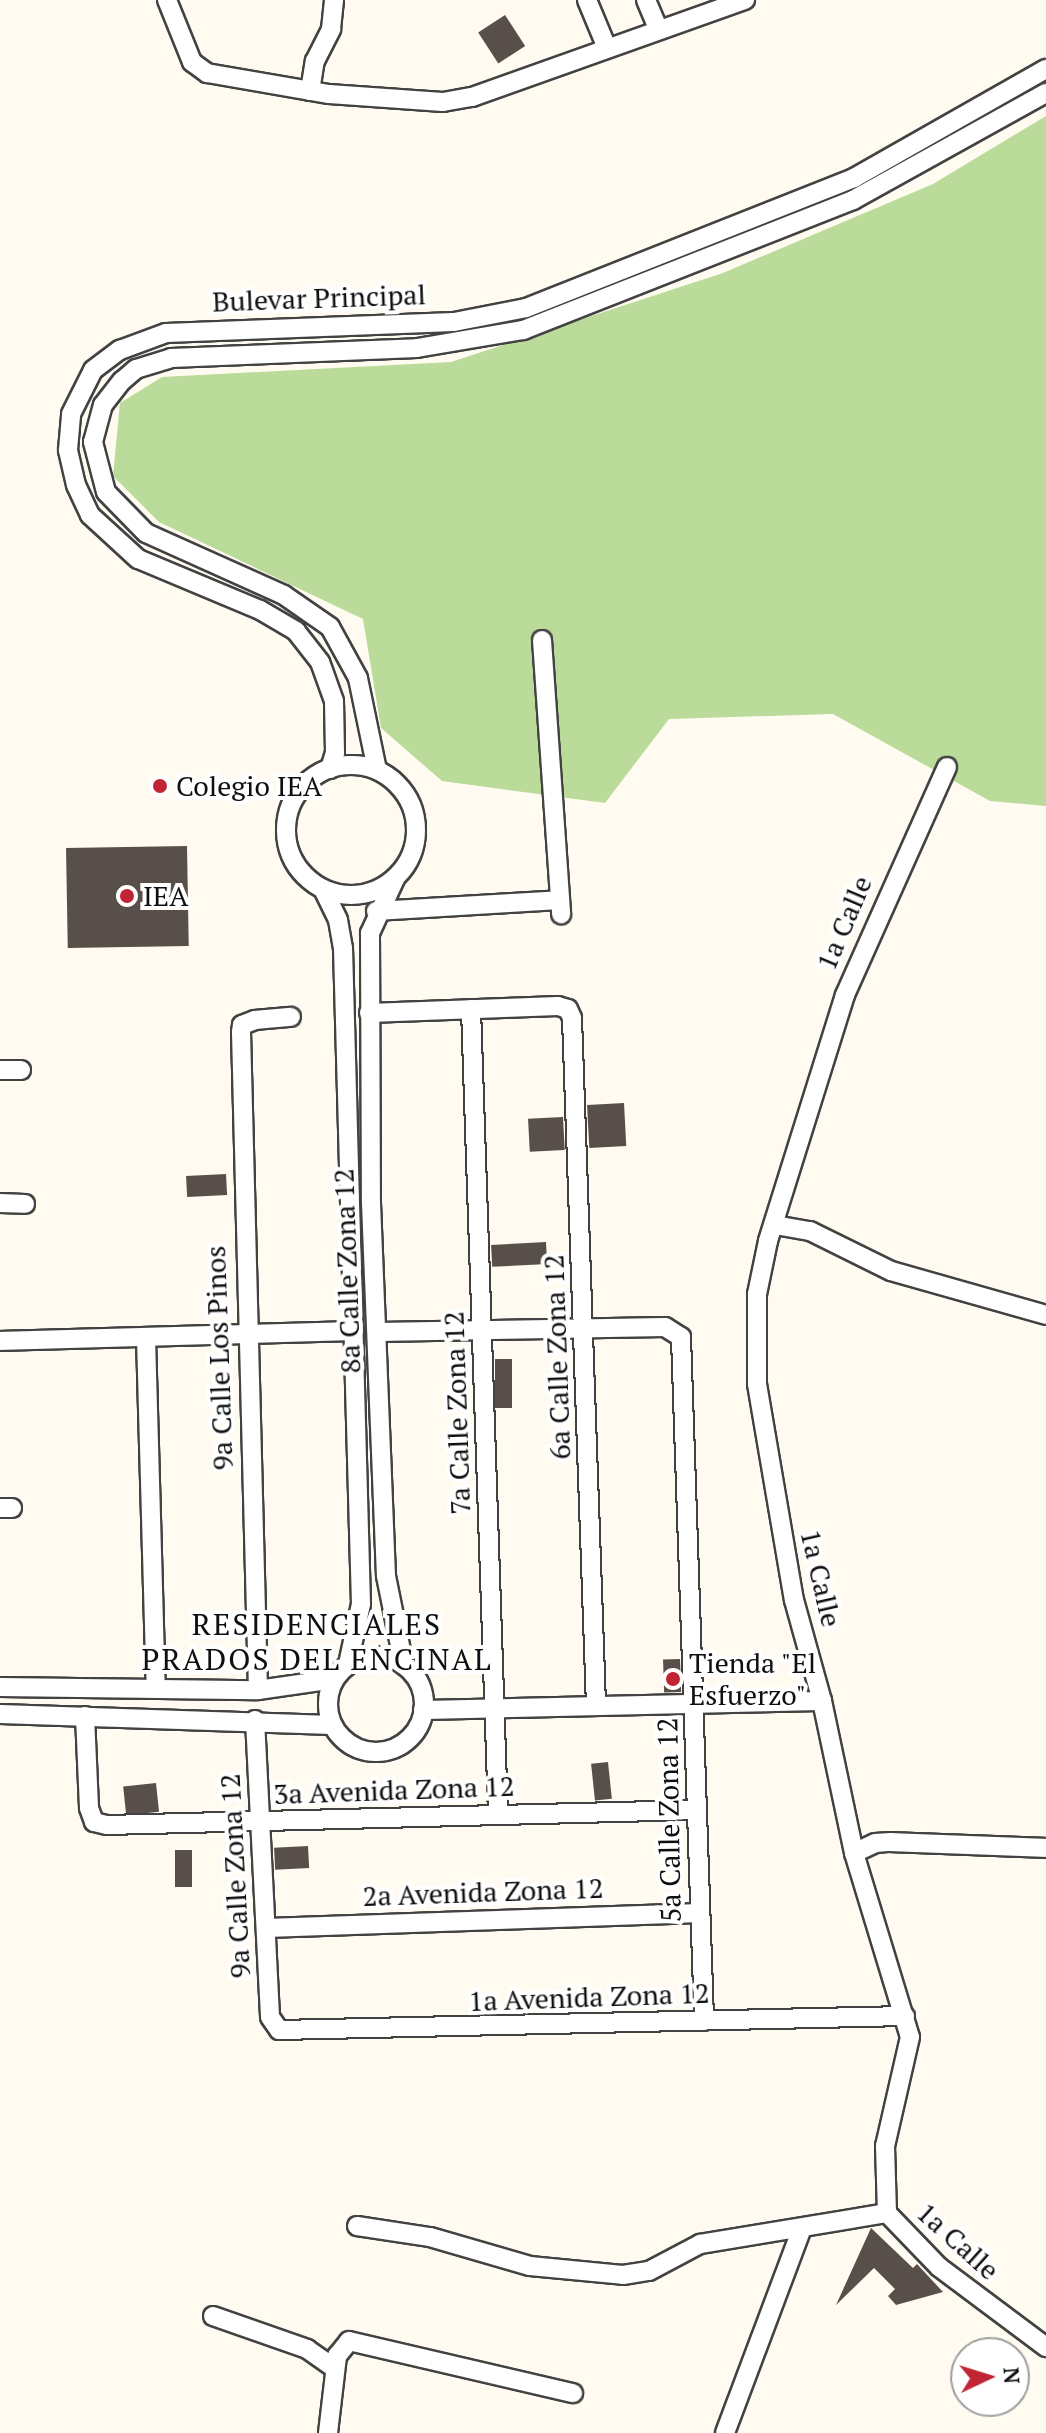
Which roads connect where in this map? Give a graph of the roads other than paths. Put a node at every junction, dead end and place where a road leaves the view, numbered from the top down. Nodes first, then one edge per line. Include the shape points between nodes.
1 (167, 0) edge
2 (334, 0) edge
3 (587, 0) edge
4 (646, 0) edge
5 (745, 0) edge
6 (658, 28) junction
7 (607, 48) junction
8 (1046, 69) edge
9 (310, 91) junction
10 (1046, 93) edge
11 (542, 640) dead end
12 (947, 767) dead end
13 (330, 769) junction
14 (377, 770) junction
15 (395, 879) junction
16 (323, 889) junction
17 (376, 911) junction
18 (471, 1009) junction
19 (369, 1013) junction
20 (291, 1017) dead end
21 (0, 1070) edge
22 (21, 1070) dead end
23 (0, 1203) edge
24 (25, 1204) dead end
25 (775, 1225) junction
26 (1046, 1315) edge
27 (585, 1326) junction
28 (482, 1328) junction
29 (354, 1331) junction
30 (377, 1332) junction
31 (246, 1335) junction
32 (146, 1338) junction
33 (0, 1341) edge
34 (348, 1664) junction
35 (404, 1665) junction
36 (334, 1679) junction
37 (0, 1687) edge
38 (156, 1688) junction
39 (258, 1690) junction
40 (822, 1701) junction
41 (694, 1702) junction
42 (596, 1705) junction
43 (495, 1708) junction
44 (423, 1710) junction
45 (0, 1714) edge
46 (85, 1716) junction
47 (255, 1720) junction
48 (332, 1725) junction
49 (696, 1810) junction
50 (498, 1815) junction
51 (260, 1821) junction
52 (1046, 1848) edge
53 (854, 1853) junction
54 (699, 1913) junction
55 (268, 1928) junction
56 (905, 2016) junction
57 (704, 2021) junction
58 (275, 2027) joint
59 (887, 2213) junction
60 (357, 2226) dead end
61 (801, 2231) junction
62 (213, 2316) dead end
63 (1046, 2347) edge
64 (334, 2368) junction
65 (573, 2393) dead end
66 (328, 2433) edge
67 (725, 2433) edge

1 - 9 street via 199,69
2 - 9 street via 331,29 315,61
3 - 7 street
4 - 6 street
5 - 6 street
6 - 7 street
7 - 9 street via 453,102
8 - 13 street, Bulevar Principal via 874,169 526,308 454,322 166,333 120,350 93,370 71,414 68,450 90,515 138,559 260,610 296,631 320,662 334,701 335,753
10 - 14 street, Bulevar Principal via 853,200 523,330 417,348 182,356 153,361 122,381 103,405 93,442 106,492 146,533 284,595 330,627 358,678
11 - 17 street via 560,907
12 - 25 street, 1a Calle via 845,995
13 - 14 street
13 - 16 street via 299,791 286,827 296,864
14 - 15 street via 401,788 416,825 407,864
15 - 16 street via 361,895
15 - 17 street, 8a Calle Zona 12
16 - 29 street, 8a Calle Zona 12 via 338,920 343,948
17 - 19 street, 8a Calle Zona 12 via 369,951
18 - 19 street
18 - 27 street, 6a Calle Zona 12 via 568,1009 573,1023
18 - 28 street, 7a Calle Zona 12
19 - 30 street, 8a Calle Zona 12
20 - 31 street, 9a Calle Los Pinos via 242,1025
21 - 22 street
23 - 24 street
25 - 26 street via 810,1231 891,1271
25 - 40 street, 1a Calle via 757,1294 757,1384 785,1558
27 - 28 street
27 - 41 street, 5a Calle Zona 12 via 665,1327 678,1332 685,1355
27 - 42 street, 6a Calle Zona 12
28 - 30 street
28 - 43 street, 7a Calle Zona 12
29 - 31 street
29 - 34 street, 8a Calle Zona 12 via 361,1604
30 - 35 street, 8a Calle Zona 12 via 388,1597
31 - 32 street
31 - 39 street, 9a Calle Los Pinos
32 - 33 street
32 - 38 street
34 - 35 street via 376,1656
34 - 36 street
35 - 44 street via 420,1684
36 - 39 street
36 - 48 street via 327,1710
37 - 38 street
38 - 39 street
40 - 41 street
40 - 53 street, 1a Calle
41 - 42 street
41 - 49 street, 5a Calle Zona 12
42 - 43 street
43 - 44 street
43 - 50 street, 7a Calle Zona 12
44 - 48 street via 411,1738 384,1752 354,1747
45 - 46 street
46 - 47 street
46 - 51 street, 3a Avenida Zona 12 via 94,1822
47 - 48 street
47 - 51 street, 9a Calle Zona 12
49 - 50 street, 3a Avenida Zona 12
49 - 54 street, 5a Calle Zona 12
50 - 51 street, 3a Avenida Zona 12
51 - 55 street, 9a Calle Zona 12
52 - 53 street via 891,1842
53 - 56 street, 1a Calle
54 - 55 street, 2a Avenida Zona 12
54 - 57 street, 5a Calle Zona 12
55 - 58 street, 9a Calle Zona 12
56 - 57 street, 1a Avenida Zona 12
56 - 59 street, 1a Calle via 909,2059 885,2146
57 - 58 street, 1a Avenida Zona 12 via 293,2033
59 - 61 street
59 - 63 street, 1a Calle via 939,2267
60 - 61 street via 430,2237 530,2266 606,2275 649,2271 700,2244
61 - 67 street
62 - 64 street via 307,2349
64 - 65 street via 342,2345 349,2341
64 - 66 street

